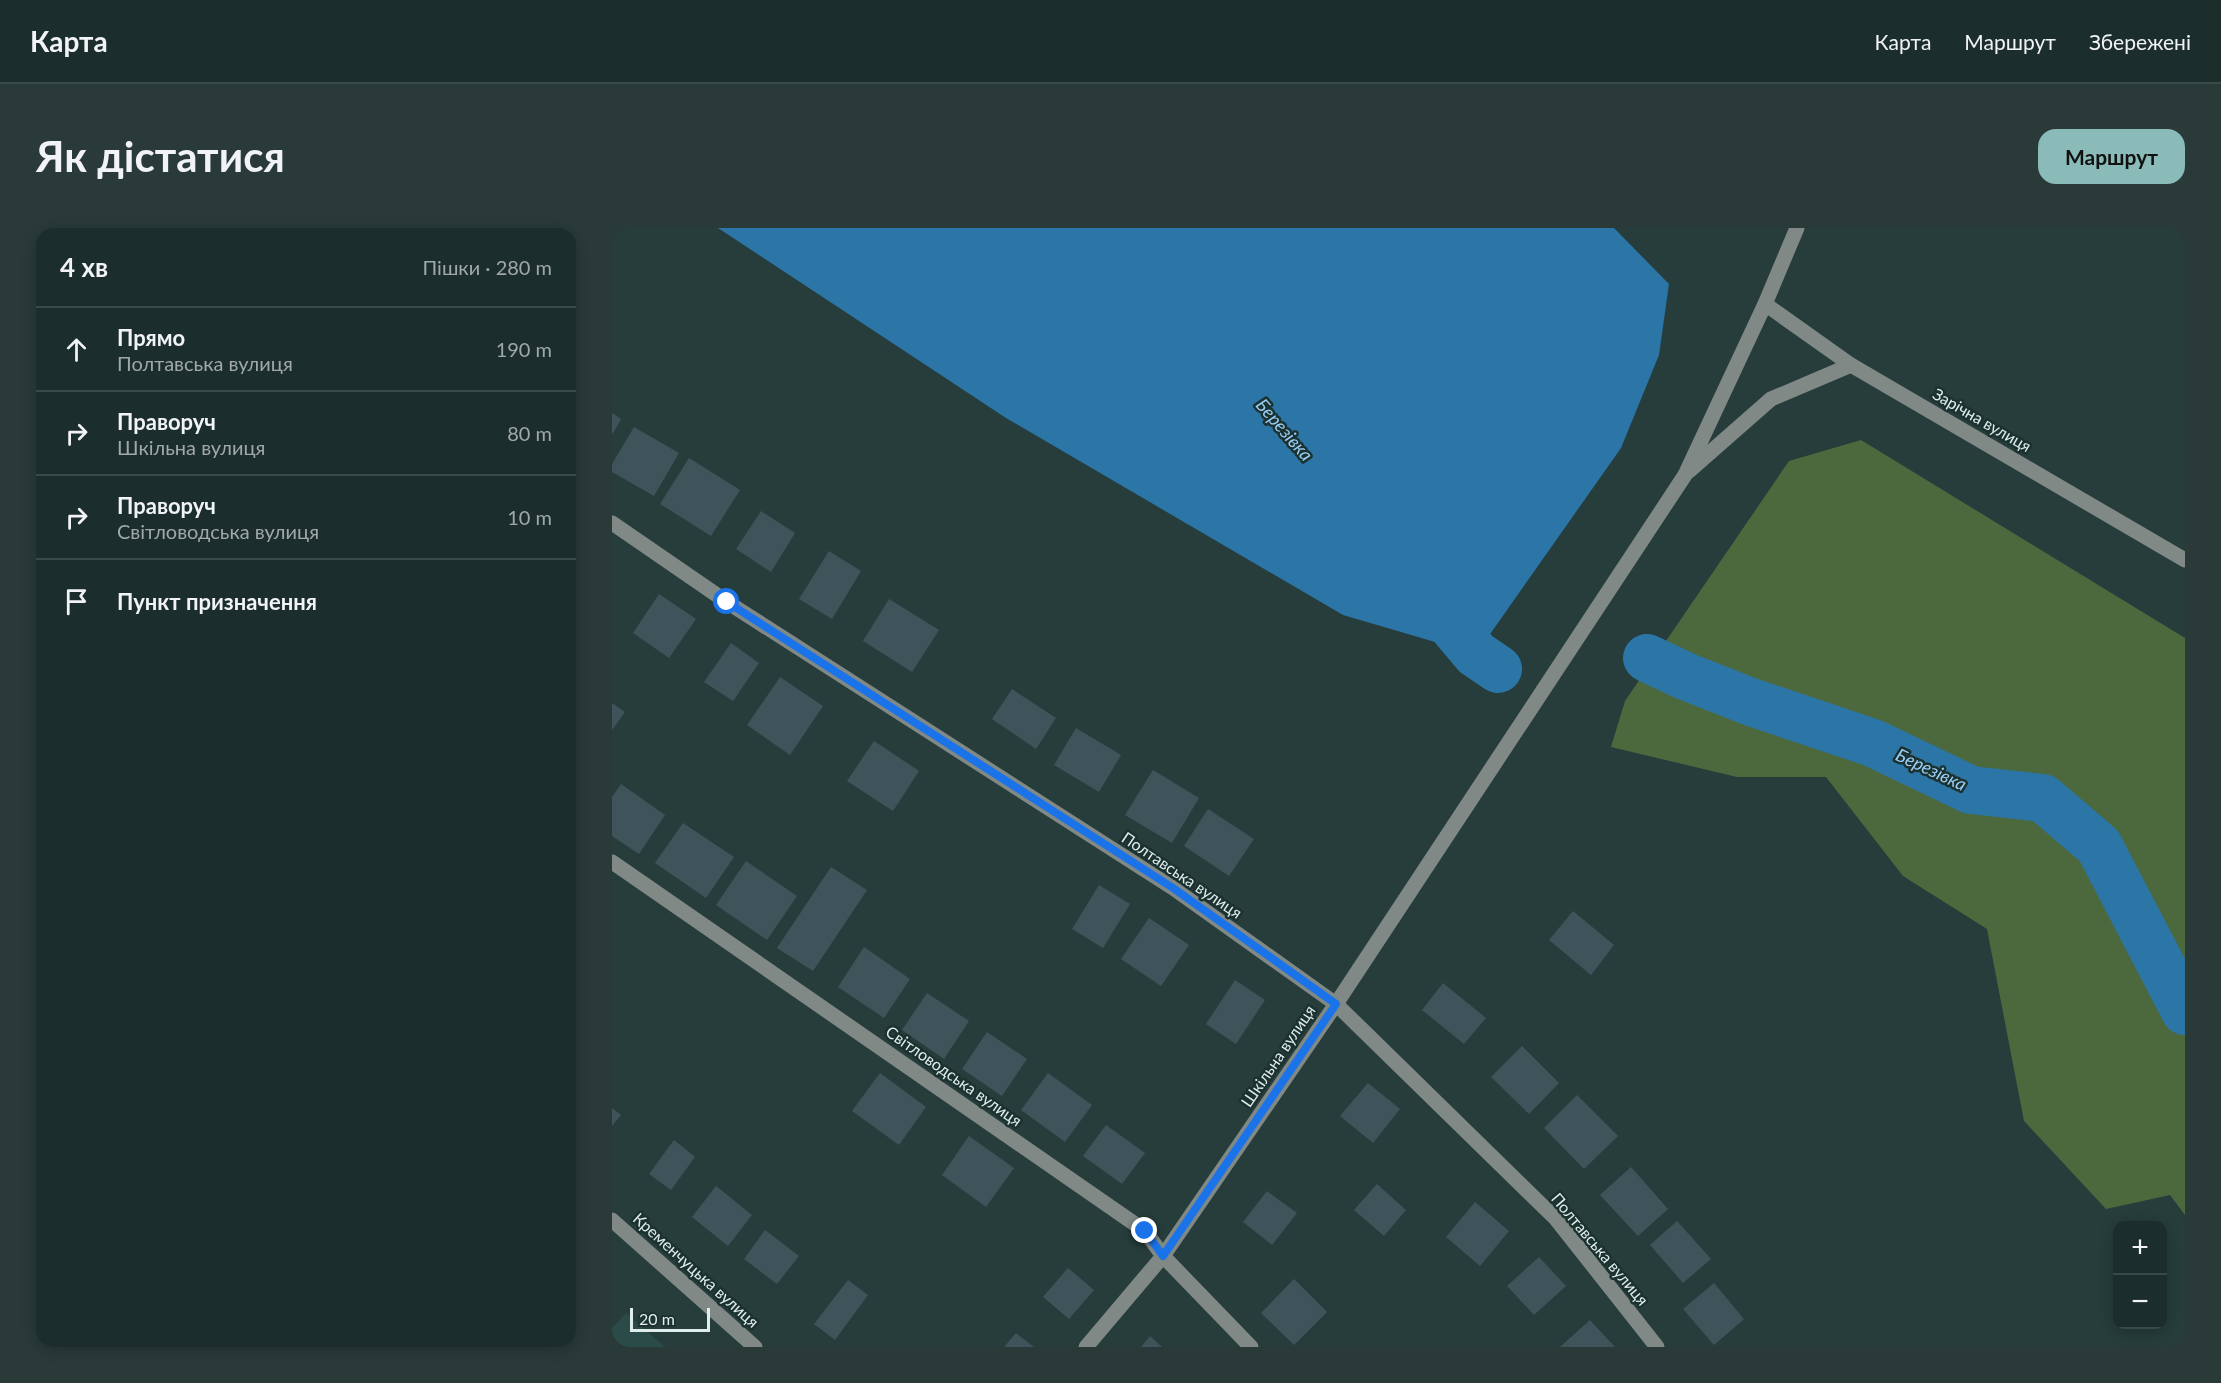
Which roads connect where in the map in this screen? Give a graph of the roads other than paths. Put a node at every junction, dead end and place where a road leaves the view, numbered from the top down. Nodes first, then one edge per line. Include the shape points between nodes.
1 (1797, 228) edge
2 (1765, 304) junction
3 (1851, 365) junction
4 (1685, 475) junction
5 (612, 523) edge
6 (2185, 560) edge
7 (612, 862) edge
8 (1336, 1004) junction
9 (612, 1220) edge
10 (1163, 1256) junction
11 (755, 1347) edge
12 (1086, 1347) edge
13 (1251, 1347) edge
14 (1657, 1347) edge

1 - 2 street
2 - 3 street, Зарічна вулиця
2 - 4 street
3 - 4 street via 1771,399
3 - 6 street, Зарічна вулиця
4 - 8 street, Шкільна вулиця
5 - 8 street, Полтавська вулиця via 727,602 1173,888
7 - 10 street, Світловодська вулиця via 1145,1231
8 - 10 street, Шкільна вулиця
8 - 14 street, Полтавська вулиця via 1556,1219
9 - 11 street, Кременчуцька вулиця
10 - 12 street, Шкільна вулиця
10 - 13 street, Світловодська вулиця

